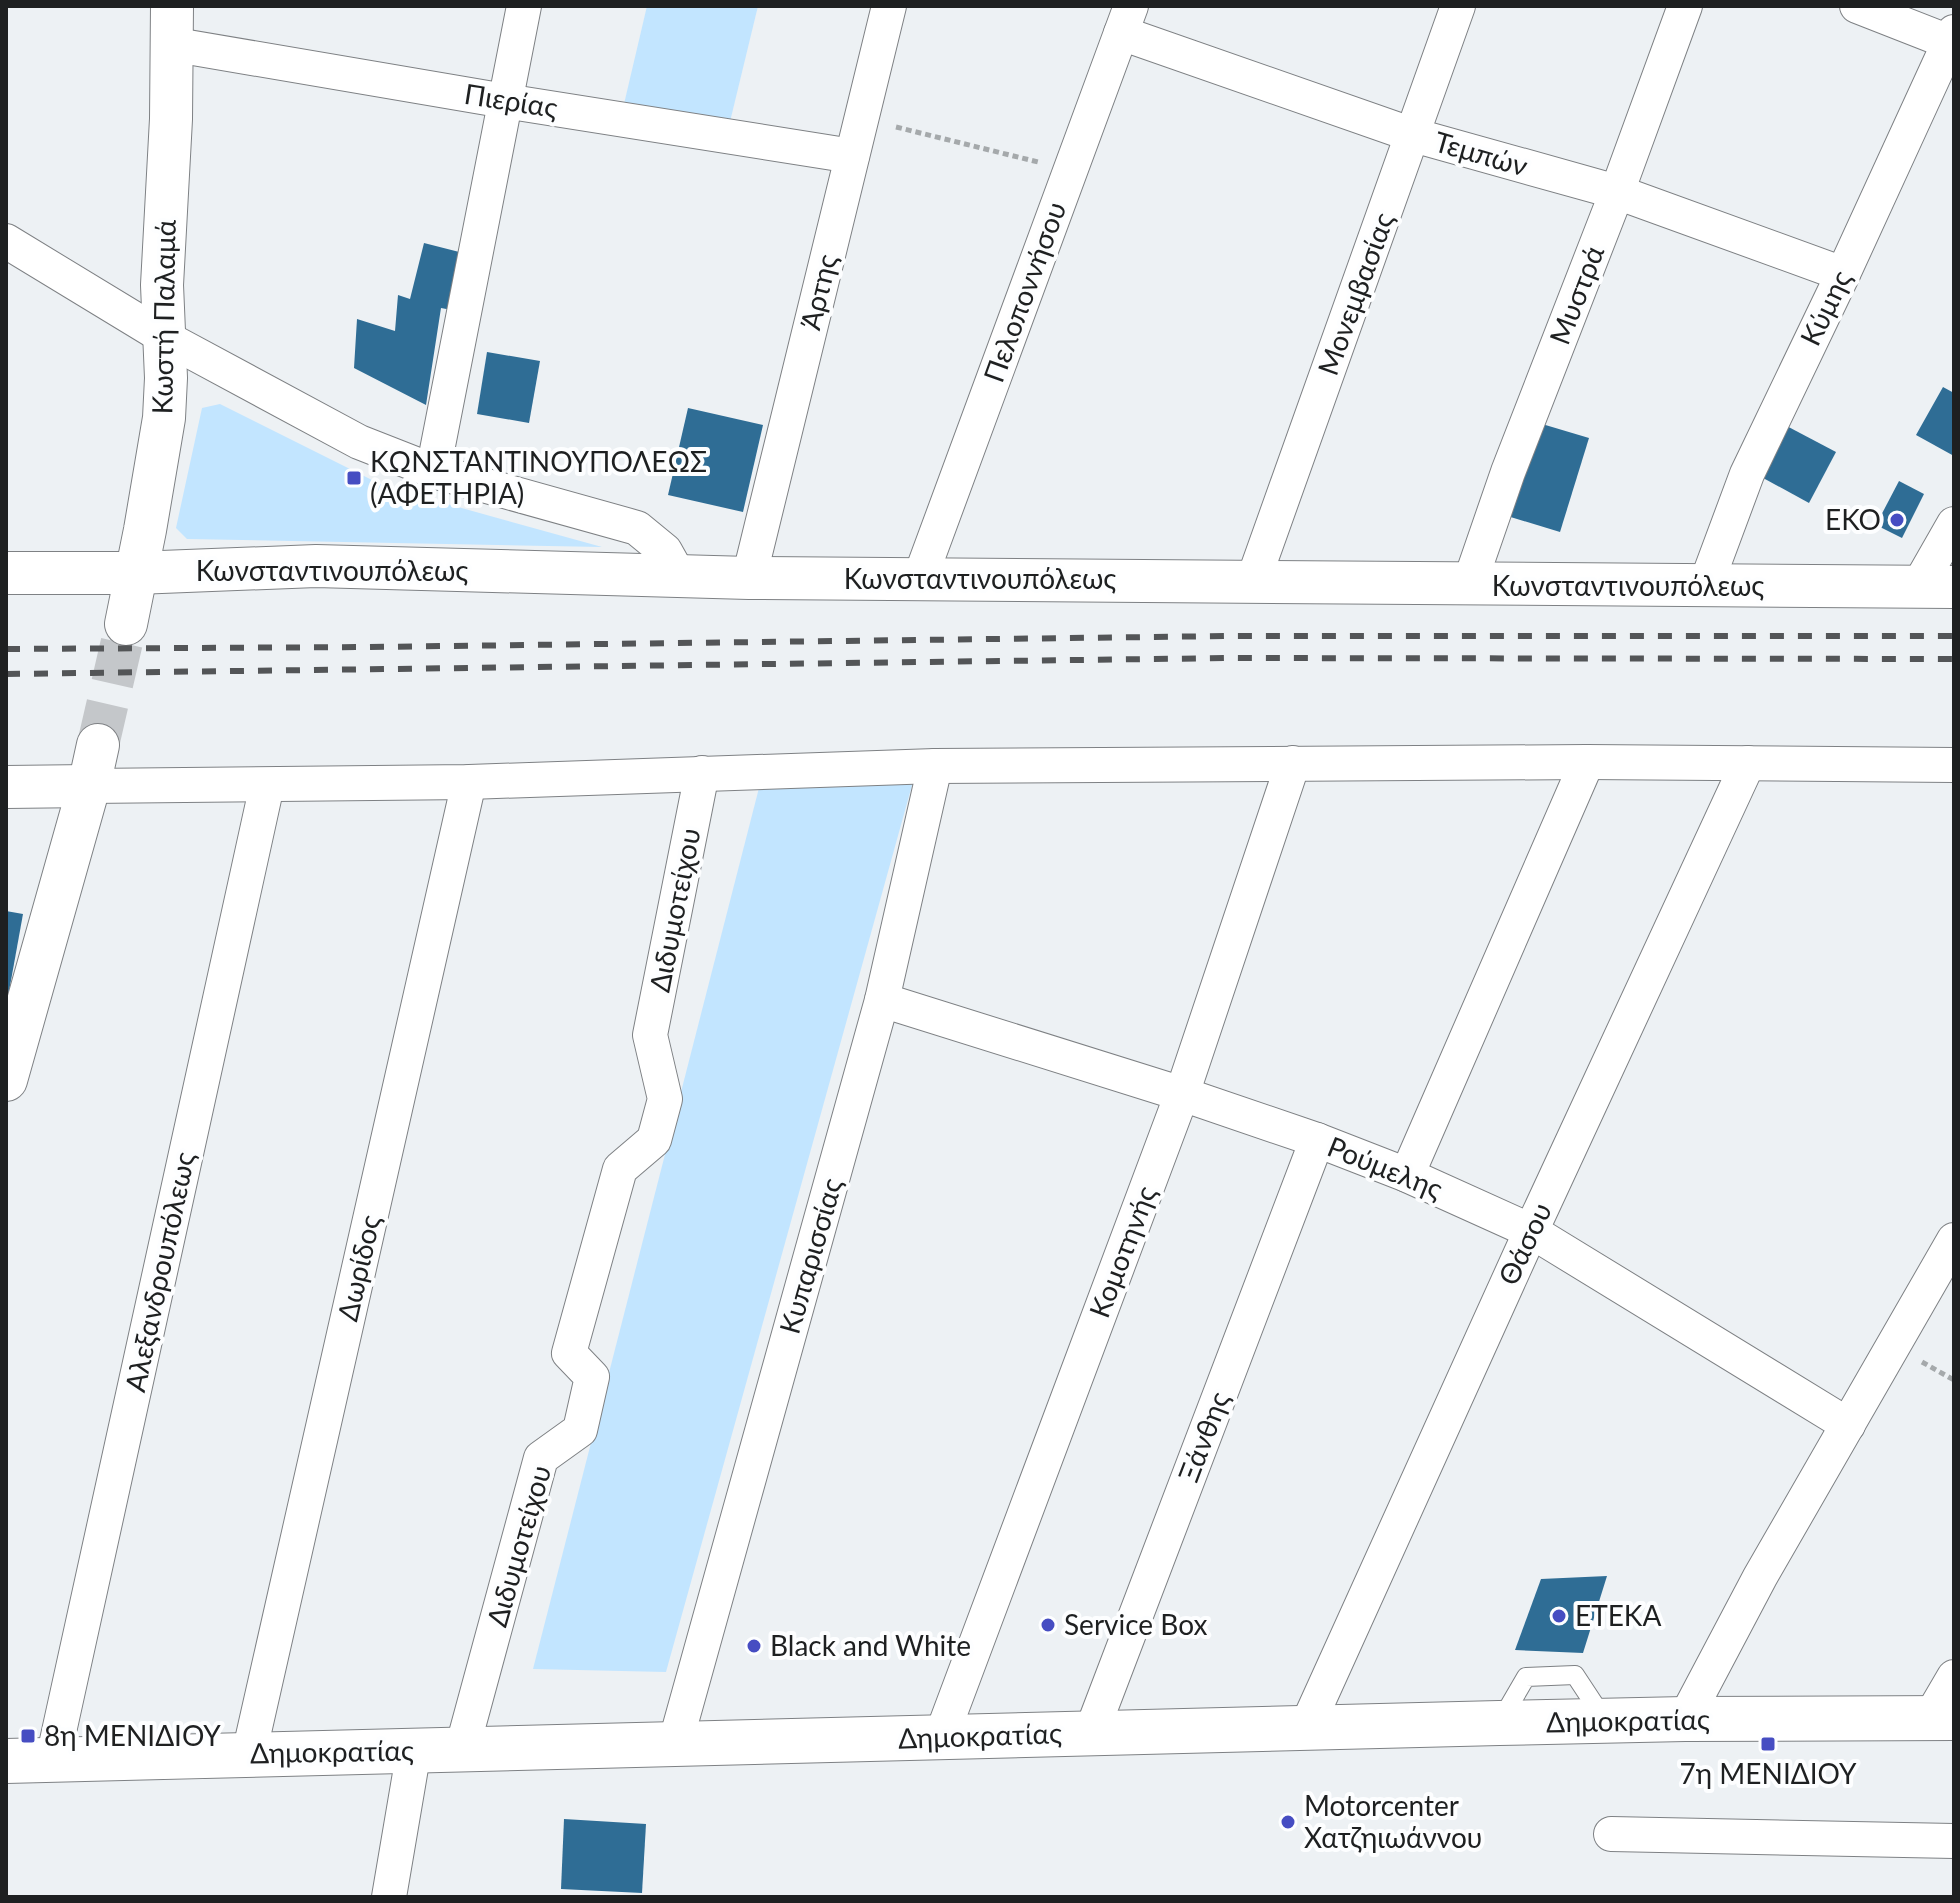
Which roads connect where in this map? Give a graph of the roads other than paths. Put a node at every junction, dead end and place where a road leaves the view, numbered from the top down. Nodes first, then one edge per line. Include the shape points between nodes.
1 (524, 6) edge
2 (889, 6) edge
3 (1458, 6) edge
4 (1685, 6) edge
5 (1857, 6) edge
6 (1126, 19) edge
7 (171, 25) edge
8 (1953, 39) edge
9 (505, 101) junction
10 (1413, 135) junction
11 (852, 156) junction
12 (1617, 192) junction
13 (6, 241) edge
14 (1843, 274) junction
15 (164, 337) junction
16 (433, 471) junction
17 (1954, 524) edge
18 (6, 573) edge
19 (136, 573) junction
20 (679, 576) junction
21 (749, 578) junction
22 (920, 578) junction
23 (1253, 581) junction
24 (1469, 585) junction
25 (1705, 587) junction
26 (1936, 587) edge
27 (126, 624) tunnel mouth
28 (98, 745) tunnel mouth
29 (1587, 762) junction
30 (1293, 763) junction
31 (1748, 763) junction
32 (1954, 765) edge
33 (935, 766) junction
34 (702, 773) junction
35 (469, 782) junction
36 (267, 785) junction
37 (89, 786) junction
38 (6, 787) edge
39 (882, 1000) junction
40 (6, 1080) edge
41 (1182, 1094) junction
42 (1317, 1140) junction
43 (1407, 1175) junction
44 (1531, 1231) junction
45 (1954, 1240) edge
46 (1848, 1425) junction
47 (1954, 1677) edge
48 (1942, 1718) edge
49 (1685, 1719) junction
50 (1306, 1728) junction
51 (1091, 1733) junction
52 (941, 1737) junction
53 (675, 1744) junction
54 (462, 1749) junction
55 (414, 1750) junction
56 (249, 1754) junction
57 (53, 1759) junction
58 (6, 1761) edge
59 (1611, 1834) dead end
60 (1954, 1841) edge
61 (389, 1897) edge

1 - 9 street
2 - 11 street, Άρτης
3 - 10 street, Μονεμβασίας
4 - 12 street, Μυστρά
5 - 8 street
6 - 10 street, Τεμπών
6 - 22 street, Πελοποννήσου
7 - 9 street, Πιερίας
7 - 15 street, Κωστή Παλαμά
8 - 14 street, Κύμης
9 - 11 street, Πιερίας
9 - 16 street
10 - 12 street, Τεμπών
10 - 23 street, Μονεμβασίας
11 - 21 street, Άρτης
12 - 14 street, Τεμπών
12 - 24 street, Μυστρά
13 - 15 street
14 - 25 street, Κύμης via 1747,474
15 - 16 street via 359,442
15 - 19 street, Κωστή Παλαμά via 164,418
16 - 20 street via 637,528 665,551
17 - 26 street
18 - 19 street, Κωνσταντινουπόλεως
19 - 20 street, Κωνσταντινουπόλεως via 316,566
19 - 27 street, Κωστή Παλαμά
20 - 21 street, Κωνσταντινουπόλεως
21 - 22 street, Κωνσταντινουπόλεως
22 - 23 street, Κωνσταντινουπόλεως
23 - 24 street, Κωνσταντινουπόλεως
24 - 25 street, Κωνσταντινουπόλεως
25 - 26 street, Κωνσταντινουπόλεως
28 - 37 street
29 - 30 street
29 - 31 street
29 - 43 street
30 - 33 street
30 - 41 street, Κομοτηνής
31 - 32 street
31 - 44 street, Θάσου
33 - 34 street
33 - 39 street, Κυπαρισσίας
34 - 35 street
34 - 54 street, Διδυμοτείχου via 650,1035 665,1099 654,1140 620,1169 569,1353 592,1377 580,1430 541,1458
35 - 36 street
35 - 56 street, Δωρίδος
36 - 37 street
36 - 57 street, Αλεξανδρουπόλεως
37 - 38 street
37 - 40 street
39 - 41 street, Ρούμελης
39 - 53 street, Κυπαρισσίας
41 - 42 street, Ρούμελης
41 - 52 street, Κομοτηνής
42 - 43 street, Ρούμελης
42 - 51 street, Ξάνθης
43 - 44 street, Ρούμελης
44 - 46 street, Ρούμελης
44 - 50 street, Θάσου
45 - 46 street
46 - 49 street
47 - 48 street
48 - 49 main road, Δημοκρατίας
49 - 50 main road, Δημοκρατίας
50 - 51 main road, Δημοκρατίας
51 - 52 main road, Δημοκρατίας
52 - 53 main road, Δημοκρατίας
53 - 54 main road, Δημοκρατίας
54 - 55 main road, Δημοκρατίας
55 - 56 main road, Δημοκρατίας
55 - 61 street
56 - 57 main road, Δημοκρατίας
57 - 58 main road, Δημοκρατίας
59 - 60 street

